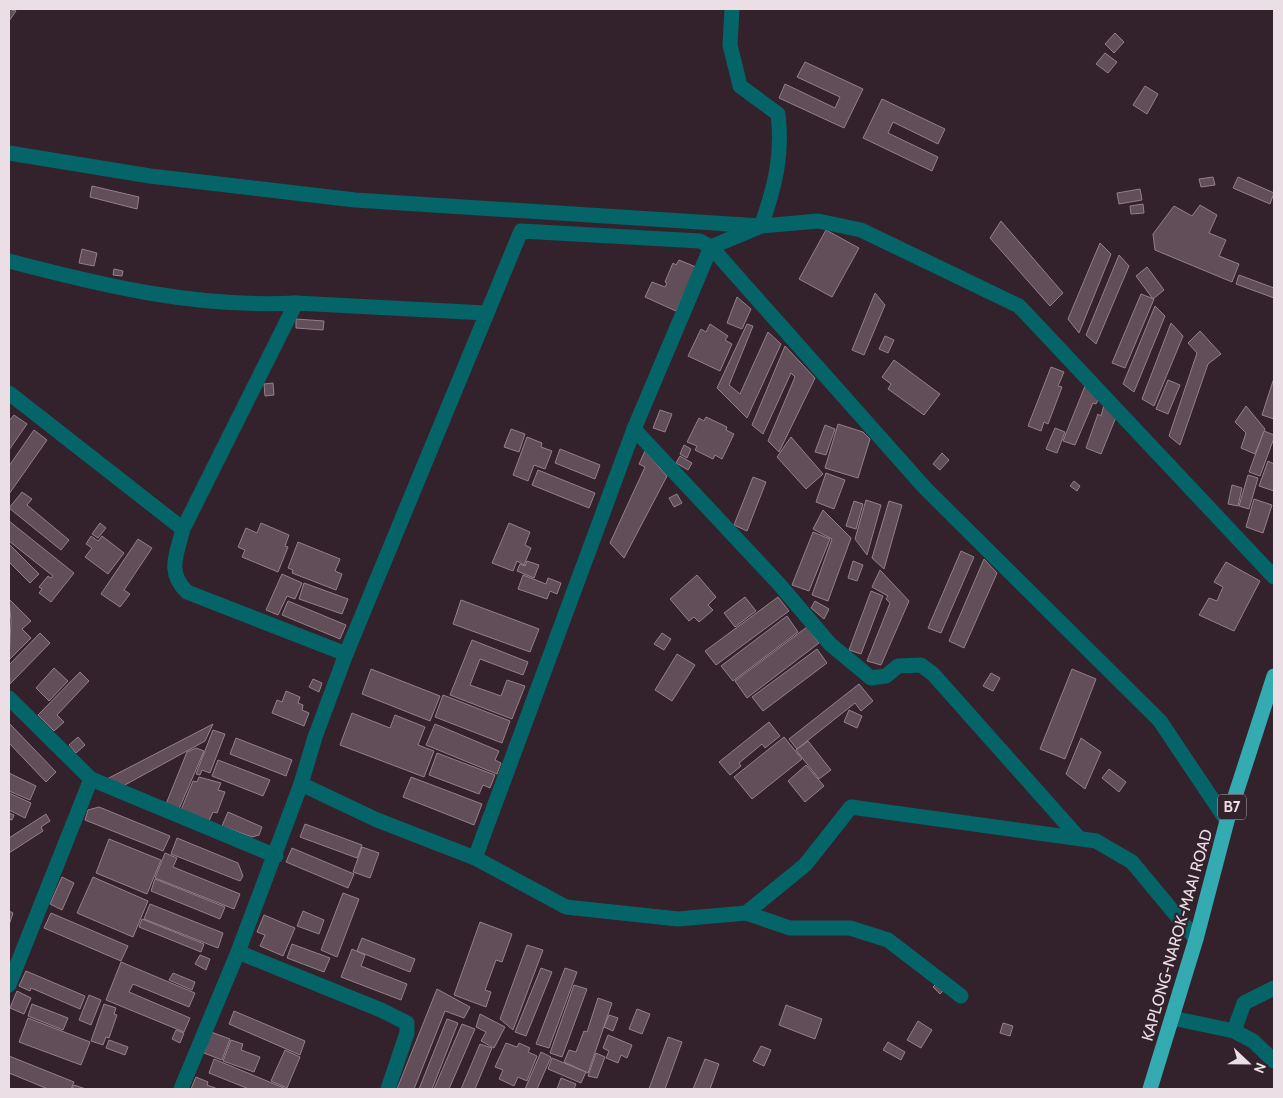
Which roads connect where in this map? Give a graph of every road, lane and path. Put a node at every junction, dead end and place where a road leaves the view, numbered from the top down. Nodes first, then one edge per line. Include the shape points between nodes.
1 (732, 9) edge
2 (9, 153) edge
3 (761, 226) junction
4 (711, 247) junction
5 (9, 261) edge
6 (296, 303) junction
7 (486, 313) junction
8 (9, 393) edge
9 (634, 428) junction
10 (184, 529) junction
11 (1274, 577) edge
12 (346, 654) junction
13 (1274, 676) edge
14 (9, 698) edge
15 (91, 778) junction
16 (301, 784) junction
17 (1227, 821) junction
18 (1078, 837) junction
19 (276, 856) junction
20 (475, 858) junction
21 (746, 913) junction
22 (1196, 939) junction
23 (238, 952) junction
24 (9, 986) edge
25 (1274, 988) edge
26 (961, 996) dead end
27 (1172, 1018) junction
28 (1234, 1030) junction
29 (1274, 1061) edge
30 (181, 1089) edge
31 (388, 1089) edge
32 (1150, 1089) edge

1 - 3 street via 730,45 740,86 778,114 781,140 774,190
2 - 3 street via 150,176 356,200
3 - 4 street
3 - 11 street via 818,221 861,230 1019,306
4 - 7 street via 700,241 522,231
4 - 9 street
4 - 17 street via 925,488 1160,720
5 - 6 street via 118,288 216,302
6 - 7 street
6 - 10 street
7 - 12 street
8 - 10 street
9 - 18 street via 779,584 830,644 871,678 886,676 898,666 921,665 933,674
9 - 20 street
10 - 12 street via 174,564 176,582 186,592
12 - 16 street
13 - 17 highway, KAPLONG-NAROK-MAAI ROAD / B7
14 - 15 street
15 - 19 street
15 - 24 street
16 - 19 street
16 - 20 street via 377,820
17 - 22 highway, KAPLONG-NAROK-MAAI ROAD / B7
18 - 21 street via 851,807 805,865
18 - 22 street via 1096,841 1132,862
19 - 23 street
20 - 21 street via 566,907 678,919
21 - 26 street via 790,928 850,928 888,940
22 - 27 highway, KAPLONG-NAROK-MAAI ROAD / B7
23 - 30 street
23 - 31 street via 406,1023 407,1032
25 - 28 street via 1244,1004
27 - 28 street
27 - 32 highway, KAPLONG-NAROK-MAAI ROAD / B7
28 - 29 street via 1253,1041

